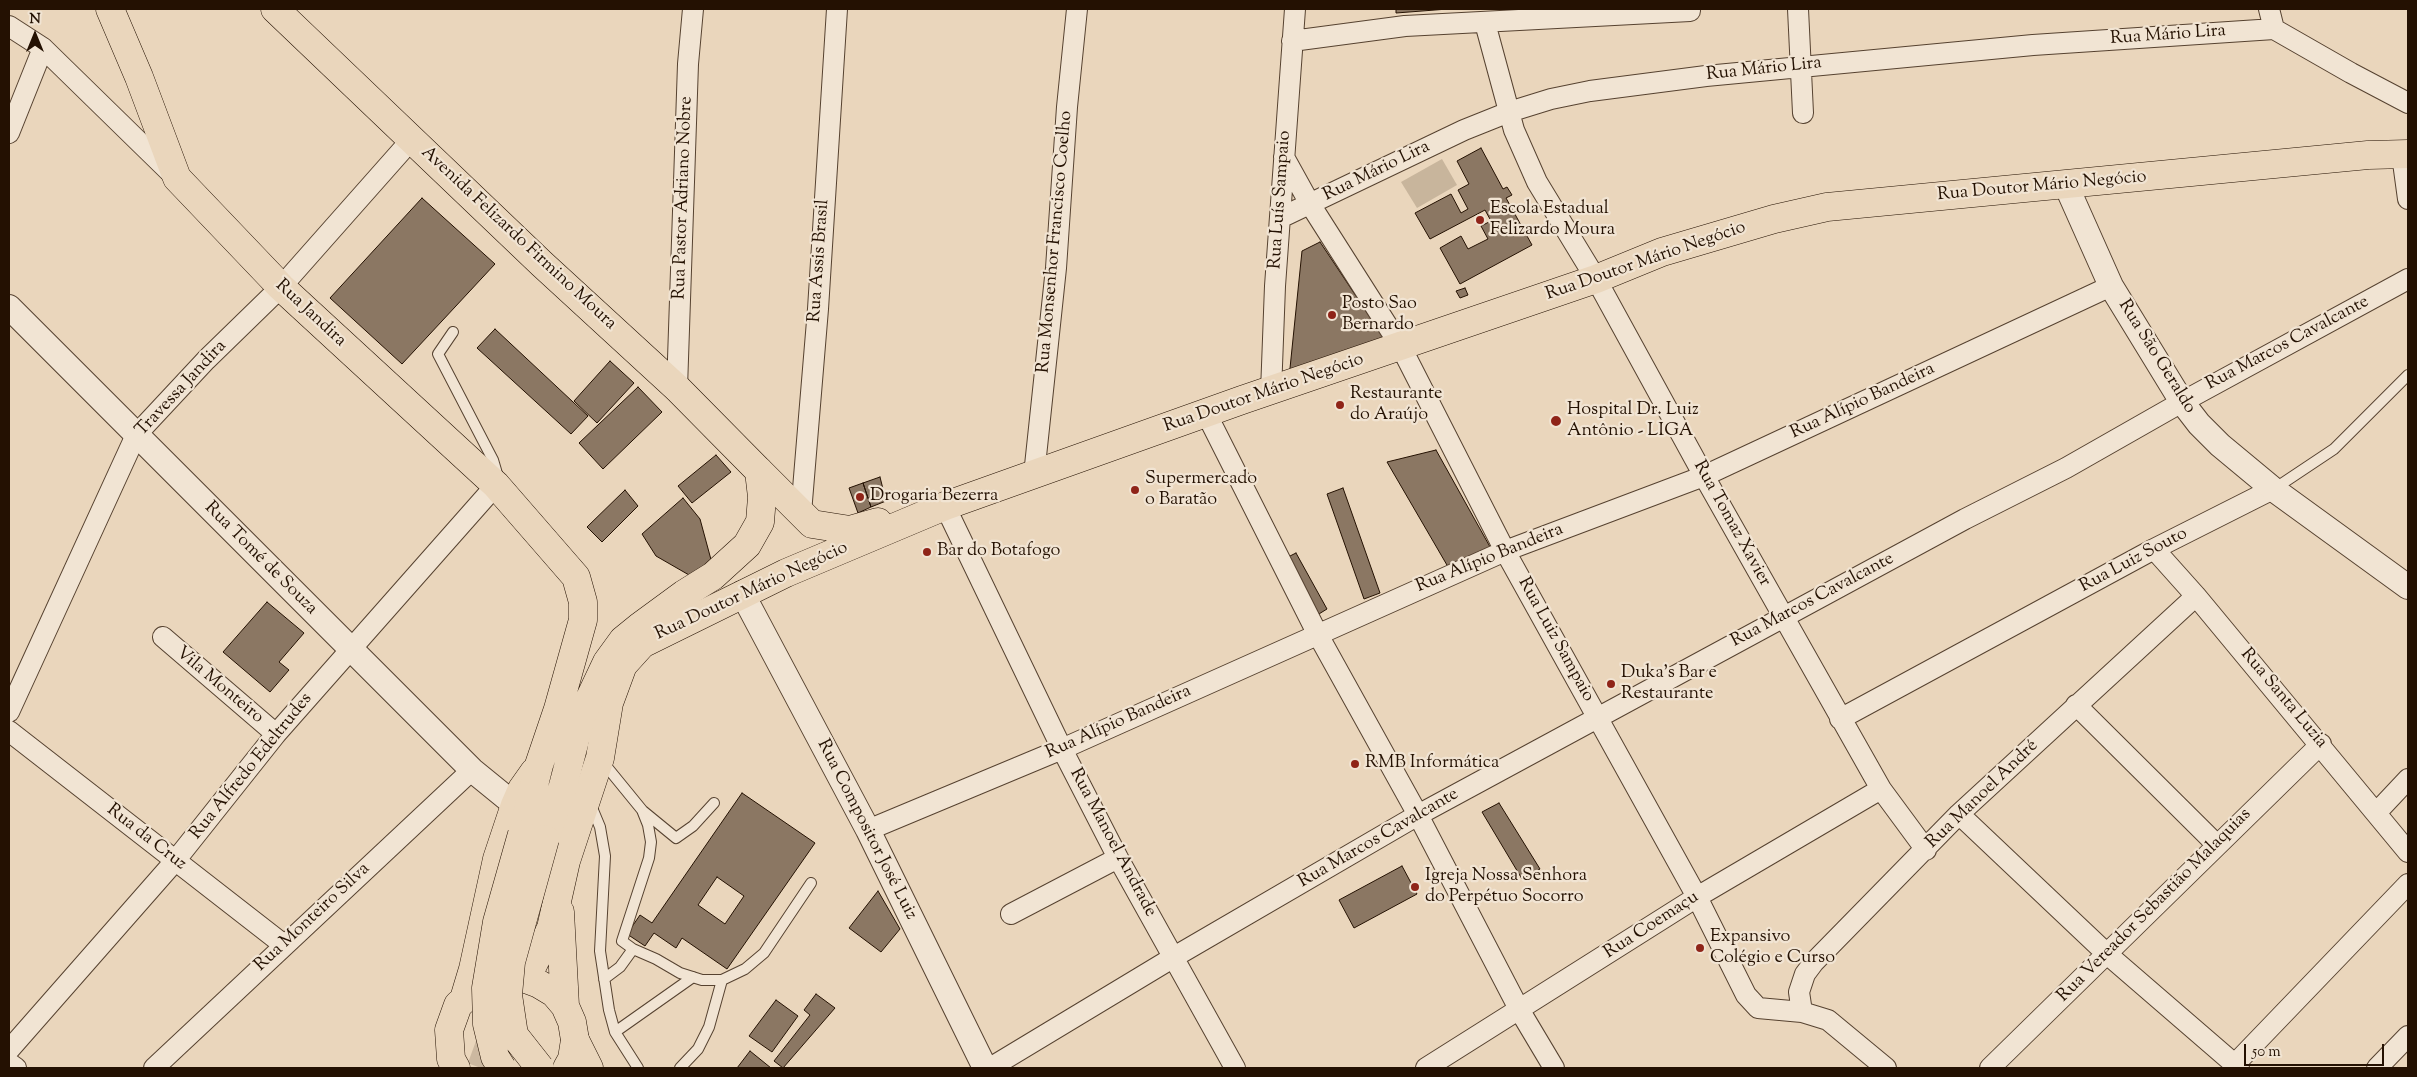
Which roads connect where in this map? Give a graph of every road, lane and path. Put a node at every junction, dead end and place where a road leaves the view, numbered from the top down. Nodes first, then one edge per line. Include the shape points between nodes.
1 (110, 9) edge
2 (275, 9) edge
3 (693, 9) edge
4 (837, 9) edge
5 (1077, 9) edge
6 (1295, 9) edge
7 (1798, 9) edge
8 (2269, 9) edge
9 (1690, 11) dead end
10 (1493, 18) edge
11 (9, 26) edge
12 (2274, 29) junction
13 (1292, 41) junction
14 (43, 48) junction
15 (1799, 66) junction
16 (2408, 103) edge
17 (1509, 112) junction
18 (1802, 113) dead end
19 (9, 133) edge
20 (412, 139) junction
21 (2405, 155) edge
22 (1284, 157) junction
23 (176, 178) junction
24 (2066, 184) junction
25 (2408, 199) edge
26 (1310, 204) junction
27 (1280, 218) junction
28 (1596, 279) junction
29 (2408, 279) edge
30 (2111, 286) junction
31 (281, 287) junction
32 (9, 307) edge
33 (453, 332) dead end
34 (1401, 347) junction
35 (2408, 375) edge
36 (677, 388) junction
37 (1270, 392) junction
38 (2182, 402) junction
39 (1206, 413) junction
40 (136, 435) junction
41 (759, 471) junction
42 (1034, 475) junction
43 (1704, 476) junction
44 (496, 486) junction
45 (2273, 489) junction
46 (945, 506) junction
47 (802, 513) junction
48 (2154, 549) junction
49 (1505, 550) junction
50 (2408, 587) edge
51 (742, 593) junction
52 (2196, 596) junction
53 (1784, 618) junction
54 (1317, 633) junction
55 (163, 638) dead end
56 (351, 650) junction
57 (607, 662) junction
58 (2076, 705) junction
59 (9, 712) edge
60 (1598, 718) junction
61 (1840, 719) junction
62 (9, 731) edge
63 (276, 734) junction
64 (2321, 744) junction
65 (1062, 749) junction
66 (600, 758) junction
67 (539, 765) junction
68 (472, 770) junction
69 (2408, 779) edge
70 (1881, 788) junction
71 (580, 794) junction
72 (714, 803) dead end
73 (515, 805) junction
74 (642, 810) junction
75 (2377, 812) junction
76 (1959, 814) junction
77 (1418, 815) junction
78 (868, 830) junction
79 (534, 836) junction
80 (2217, 845) junction
81 (1926, 850) junction
82 (2408, 852) edge
83 (1118, 858) junction
84 (175, 861) junction
85 (811, 883) dead end
86 (2408, 884) edge
87 (1697, 897) junction
88 (559, 898) junction
89 (1010, 914) dead end
90 (284, 945) junction
91 (633, 949) junction
92 (2107, 954) junction
93 (1174, 957) junction
94 (693, 977) junction
95 (523, 978) junction
96 (604, 979) junction
97 (722, 980) junction
98 (464, 999) junction
99 (565, 1006) junction
100 (1520, 1011) junction
101 (1802, 1012) junction
102 (615, 1032) junction
103 (2408, 1036) edge
104 (575, 1040) junction
105 (9, 1050) edge
106 (9, 1063) edge
107 (453, 1065) edge
108 (2237, 1066) edge
109 (16, 1068) edge
110 (154, 1068) edge
111 (502, 1068) edge
112 (540, 1068) edge
113 (567, 1068) edge
114 (589, 1068) edge
115 (638, 1068) edge
116 (680, 1068) edge
117 (985, 1068) edge
118 (990, 1068) edge
119 (1235, 1068) edge
120 (1426, 1068) edge
121 (1554, 1068) edge
122 (1886, 1068) edge
123 (1990, 1068) edge
124 (2377, 1068) edge

1 - 23 main road
2 - 20 main road, Avenida Felizardo Firmino Moura
3 - 36 street, Rua Pastor Adriano Nobre via 688,64
4 - 47 street, Rua Assis Brasil
5 - 42 street, Rua Monsenhor Francisco Coelho via 1056,268
6 - 13 street, Rua Luís Sampaio
7 - 15 street
8 - 12 street
9 - 10 street
10 - 13 street
10 - 17 street, Rua Tomaz Xavier
11 - 14 street, Rua Jandira
12 - 15 street, Rua Mário Lira via 2033,45
12 - 16 street
13 - 22 street, Rua Luís Sampaio
14 - 19 street
14 - 23 street, Rua Jandira
15 - 17 street, Rua Mário Lira via 1599,89
15 - 18 street
17 - 26 street, Rua Mário Lira via 1464,130
17 - 28 street, Rua Tomaz Xavier via 1537,182
20 - 31 street, Travessa Jandira
20 - 36 main road, Avenida Felizardo Firmino Moura
21 - 24 main road, Rua Doutor Mário Negócio via 2368,155
21 - 25 street
22 - 26 street, Rua Luiz Sampaio
22 - 27 street, Rua Luís Sampaio
23 - 31 main road, Rua Jandira
24 - 28 main road, Rua Doutor Mário Negócio via 1827,207 1662,252
24 - 30 street, Rua São Geraldo
26 - 27 street, Rua Mário Lira
26 - 34 street, Rua Luiz Sampaio
27 - 37 street, Rua Luís Sampaio
28 - 34 main road, Rua Doutor Mário Negócio
28 - 43 street, Rua Tomaz Xavier
29 - 38 street, Rua Marcos Cavalcante
30 - 38 street, Rua São Geraldo
30 - 43 street, Rua Alípio Bandeira
31 - 40 street, Travessa Jandira
31 - 44 main road, Rua Jandira
32 - 40 street, Rua Tomé de Souza
33 - 44 lane via 438,354 493,460 498,478
34 - 37 main road, Rua Doutor Mário Negócio
34 - 49 street, Rua Luiz Sampaio
35 - 45 lane, Rua Luiz Souto via 2334,449
36 - 41 main road, Avenida Felizardo Firmino Moura
37 - 39 main road, Rua Doutor Mário Negócio
38 - 45 street, Rua São Geraldo via 2220,445
38 - 53 street, Rua Marcos Cavalcante via 2066,468
39 - 42 main road, Rua Doutor Mário Negócio
39 - 54 street
40 - 56 street, Rua Tomé de Souza
40 - 59 street, Travessa Jandira
41 - 47 main road, Rua Doutor Mário Negócio
41 - 57 main road, Rua Doutor Mário Negócio via 760,522 748,545 714,576 684,594 623,640
42 - 46 main road, Rua Doutor Mário Negócio
43 - 49 street, Rua Alípio Bandeira
43 - 53 street, Rua Tomaz Xavier
44 - 56 street, Rua Alfredo Edeltrudes
44 - 67 main road, Rua Jandira via 576,577 583,602 583,620
45 - 48 street, Rua Luiz Souto
45 - 50 street, Rua São Geraldo
46 - 47 main road, Rua Doutor Mário Negócio via 850,530 812,524
46 - 51 main road, Rua Doutor Mário Negócio
46 - 65 street, Rua Manoel Andrade
48 - 52 street, Rua Santa Luzia
48 - 61 street, Rua Luiz Souto
49 - 54 street, Rua Alípio Bandeira
49 - 60 street, Rua Luiz Sampaio
51 - 66 main road, Rua Doutor Mário Negócio via 642,644 623,665 609,703
51 - 78 street, Rua Compositor José Luiz
52 - 58 street, Rua Manoel André
52 - 64 street, Rua Santa Luzia
53 - 60 street, Rua Marcos Cavalcante
53 - 61 street, Rua Tomaz Xavier
54 - 65 street, Rua Alípio Bandeira
54 - 77 street
55 - 63 street, Vila Monteiro
56 - 63 street, Rua Alfredo Edeltrudes
56 - 68 street, Rua Tomé de Souza
57 - 71 main road
57 - 79 main road, Rua Doutor Mário Negócio via 581,717 563,786
58 - 76 street, Rua Manoel André
58 - 80 street
60 - 77 street, Rua Marcos Cavalcante
60 - 87 street, Rua Luiz Sampaio
61 - 70 street, Rua Tomaz Xavier
62 - 84 street, Rua da Cruz
63 - 84 street, Rua Alfredo Edeltrudes
64 - 75 street, Rua Santa Luzia
64 - 80 street, Rua Vereador Sebastião Malaquias
65 - 78 street, Rua Alípio Bandeira
65 - 83 street, Rua Manoel Andrade
66 - 71 main road, Rua Doutor Mário Negócio
66 - 74 lane
67 - 73 main road
67 - 79 main road
68 - 73 street, Rua Tomé de Souza
68 - 90 street, Rua Monteiro Silva
69 - 75 street
70 - 81 street, Rua Tomaz Xavier
70 - 87 street, Rua Coemaçu
71 - 88 main road, Rua Doutor Mário Negócio
71 - 96 lane via 600,827 605,856 600,951
72 - 74 lane via 693,826 676,838
73 - 98 main road via 497,859
74 - 91 lane via 651,842 649,858 622,941
75 - 82 street, Rua Santa Luzia
76 - 81 street, Rua Manoel André
76 - 92 street
77 - 93 street, Rua Marcos Cavalcante
77 - 100 street
78 - 117 street, Rua Compositor José Luiz
79 - 111 main road, bridge via 497,922 486,988 487,1024 495,1057
79 - 112 main road, bridge via 508,995 514,1035
80 - 92 street, Rua Vereador Sebastião Malaquias
81 - 101 street, Rua Manoel André via 1814,962 1805,974 1799,992
83 - 89 street
83 - 93 street, Rua Manoel Andrade
84 - 90 street, Rua da Cruz
84 - 105 street, Rua Alfredo Edeltrudes
85 - 97 lane via 764,952 745,969
86 - 108 street
87 - 100 street, Rua Coemaçu
87 - 101 street, Rua Luiz Sampaio via 1746,995 1758,1008
88 - 95 main road, Rua Doutor Mário Negócio via 551,928 534,964
88 - 99 main road, Rua Doutor Mário Negócio
90 - 110 street, Rua Monteiro Silva
91 - 94 lane
91 - 96 lane via 620,967
92 - 108 street
92 - 123 street, Rua Vereador Sebastião Malaquias
93 - 118 street, Rua Marcos Cavalcante
93 - 119 street, Rua Manoel Andrade
94 - 97 lane
94 - 102 lane
95 - 98 main road via 492,980
95 - 99 main road via 554,993
96 - 102 lane
97 - 116 lane via 710,1027 698,1049
98 - 107 main road via 452,1018 449,1030
99 - 104 main road
100 - 120 street, Rua Coemaçu
100 - 121 street
101 - 122 street, Rua Luiz Sampaio via 1828,1020
102 - 115 lane
103 - 124 street
104 - 113 main road
104 - 114 main road
106 - 109 street

